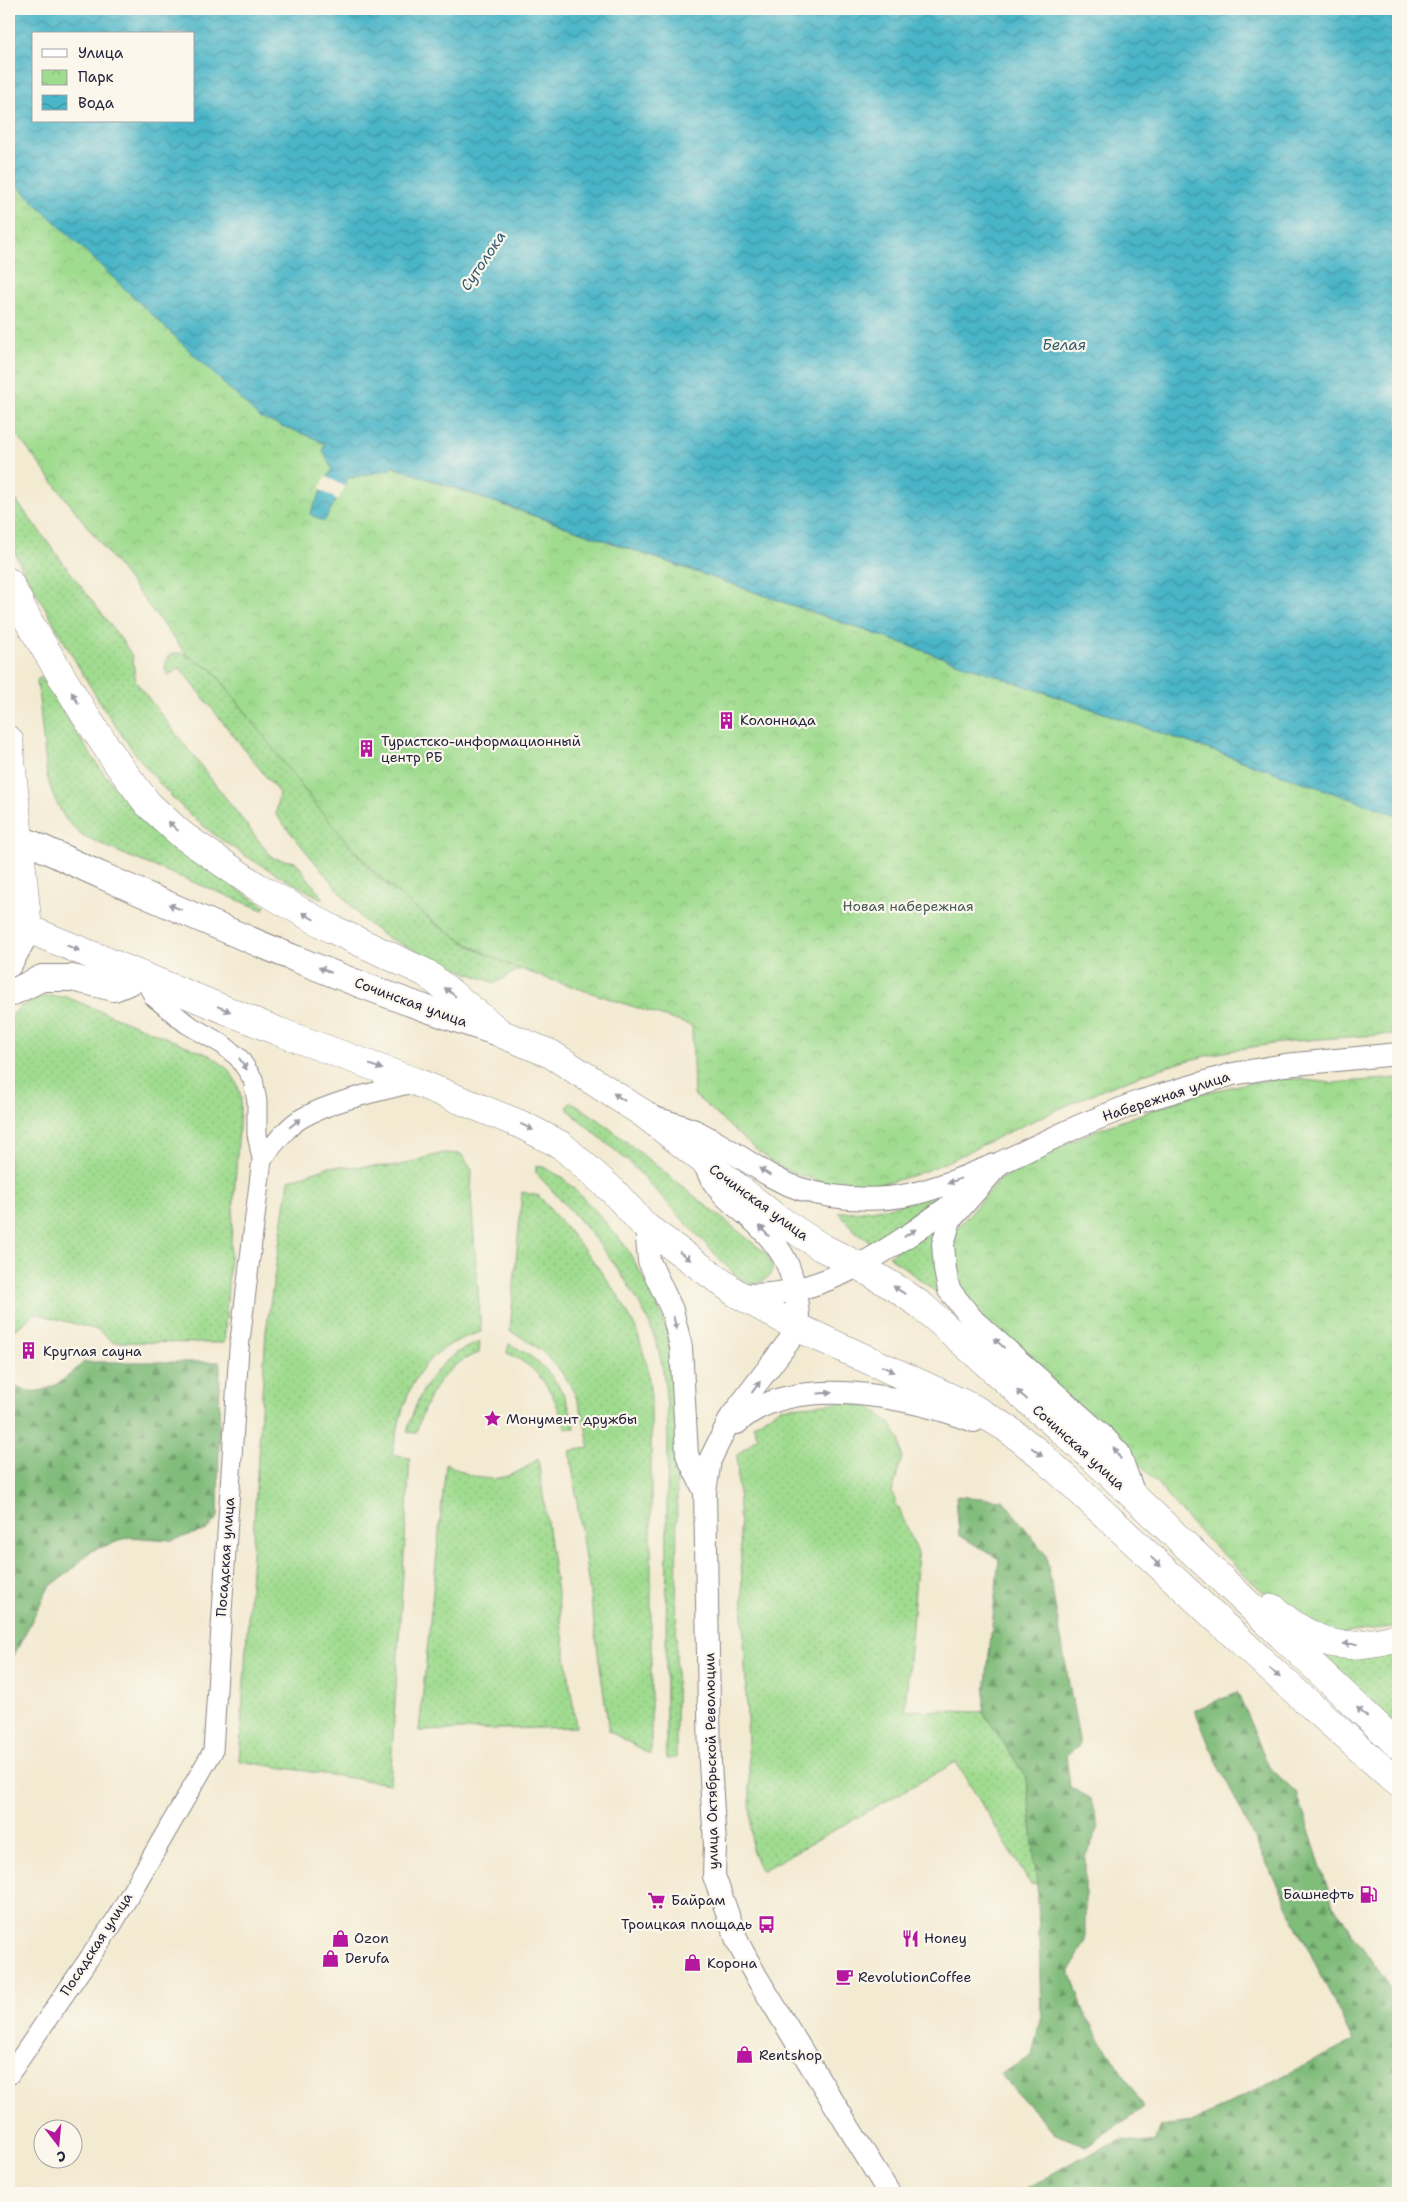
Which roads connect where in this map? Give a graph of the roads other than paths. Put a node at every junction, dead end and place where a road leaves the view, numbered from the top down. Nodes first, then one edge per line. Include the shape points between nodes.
1 (9, 582) edge
2 (9, 740) edge
3 (15, 836) edge
4 (9, 908) edge
5 (28, 929) junction
6 (9, 964) edge
7 (143, 976) junction
8 (9, 994) edge
9 (502, 1034) junction
10 (1398, 1054) edge
11 (416, 1082) junction
12 (644, 1114) junction
13 (262, 1159) junction
14 (703, 1160) junction
15 (1000, 1163) junction
16 (980, 1183) junction
17 (646, 1227) junction
18 (784, 1254) junction
19 (859, 1266) junction
20 (833, 1278) junction
21 (796, 1290) junction
22 (748, 1295) junction
23 (799, 1328) junction
24 (1004, 1427) junction
25 (706, 1492) junction
26 (1136, 1498) junction
27 (1187, 1545) junction
28 (1398, 1637) edge
29 (1398, 1745) edge
30 (1398, 1783) edge
31 (9, 2074) edge
32 (889, 2193) edge

9 -> 1 main road via 426,973 332,929 256,886 213,858 148,804 85,714
2 - 3 main road
3 - 5 main road
9 -> 3 main road, Сочинская улица via 425,1010 303,961
4 - 5 main road
5 - 6 main road
5 -> 7 main road
7 - 8 main road via 114,988 72,978 42,978
7 -> 11 main road
7 -> 13 street via 154,997 187,1024 240,1058 253,1079
12 -> 9 main road, Сочинская улица via 551,1054
10 - 15 street, Набережная улица via 1285,1065 1193,1084 1079,1126
13 -> 11 street via 301,1118 340,1102
11 -> 17 main road via 522,1125 561,1145 613,1191
12 - 14 main road, Сочинская улица
15 -> 12 street via 909,1196 882,1200 853,1199 805,1192 771,1177 694,1131
13 - 31 street, Посадская улица via 239,1349 213,1751 114,1922
18 -> 14 street via 763,1228 712,1182
14 - 19 main road, Сочинская улица via 774,1216 821,1247
15 - 16 street, Набережная улица
19 -> 16 street
26 -> 16 street via 1119,1454 1104,1437 974,1321 949,1290 943,1244 950,1220
17 -> 22 main road
17 -> 25 street via 649,1261 672,1310 681,1347 687,1455
18 - 21 street
18 - 22 street via 782,1278 773,1290
19 - 20 street
26 -> 19 main road, Сочинская улица via 922,1306
20 - 21 street
20 - 23 street via 803,1306
21 - 22 street
21 - 23 street
22 - 23 main road
23 -> 24 main road via 973,1408
25 -> 23 street via 710,1460 731,1417
25 -> 24 street via 715,1466 738,1422 759,1407 795,1397 828,1392 872,1394 948,1411 980,1424
24 -> 30 main road via 1040,1454
25 - 32 street, улица Октябрьской Революции via 714,1876 738,1943 756,1976
26 - 27 main road, Сочинская улица
28 -> 27 main road via 1373,1643 1337,1644 1315,1636 1283,1617 1222,1562
29 -> 27 main road, Сочинская улица

